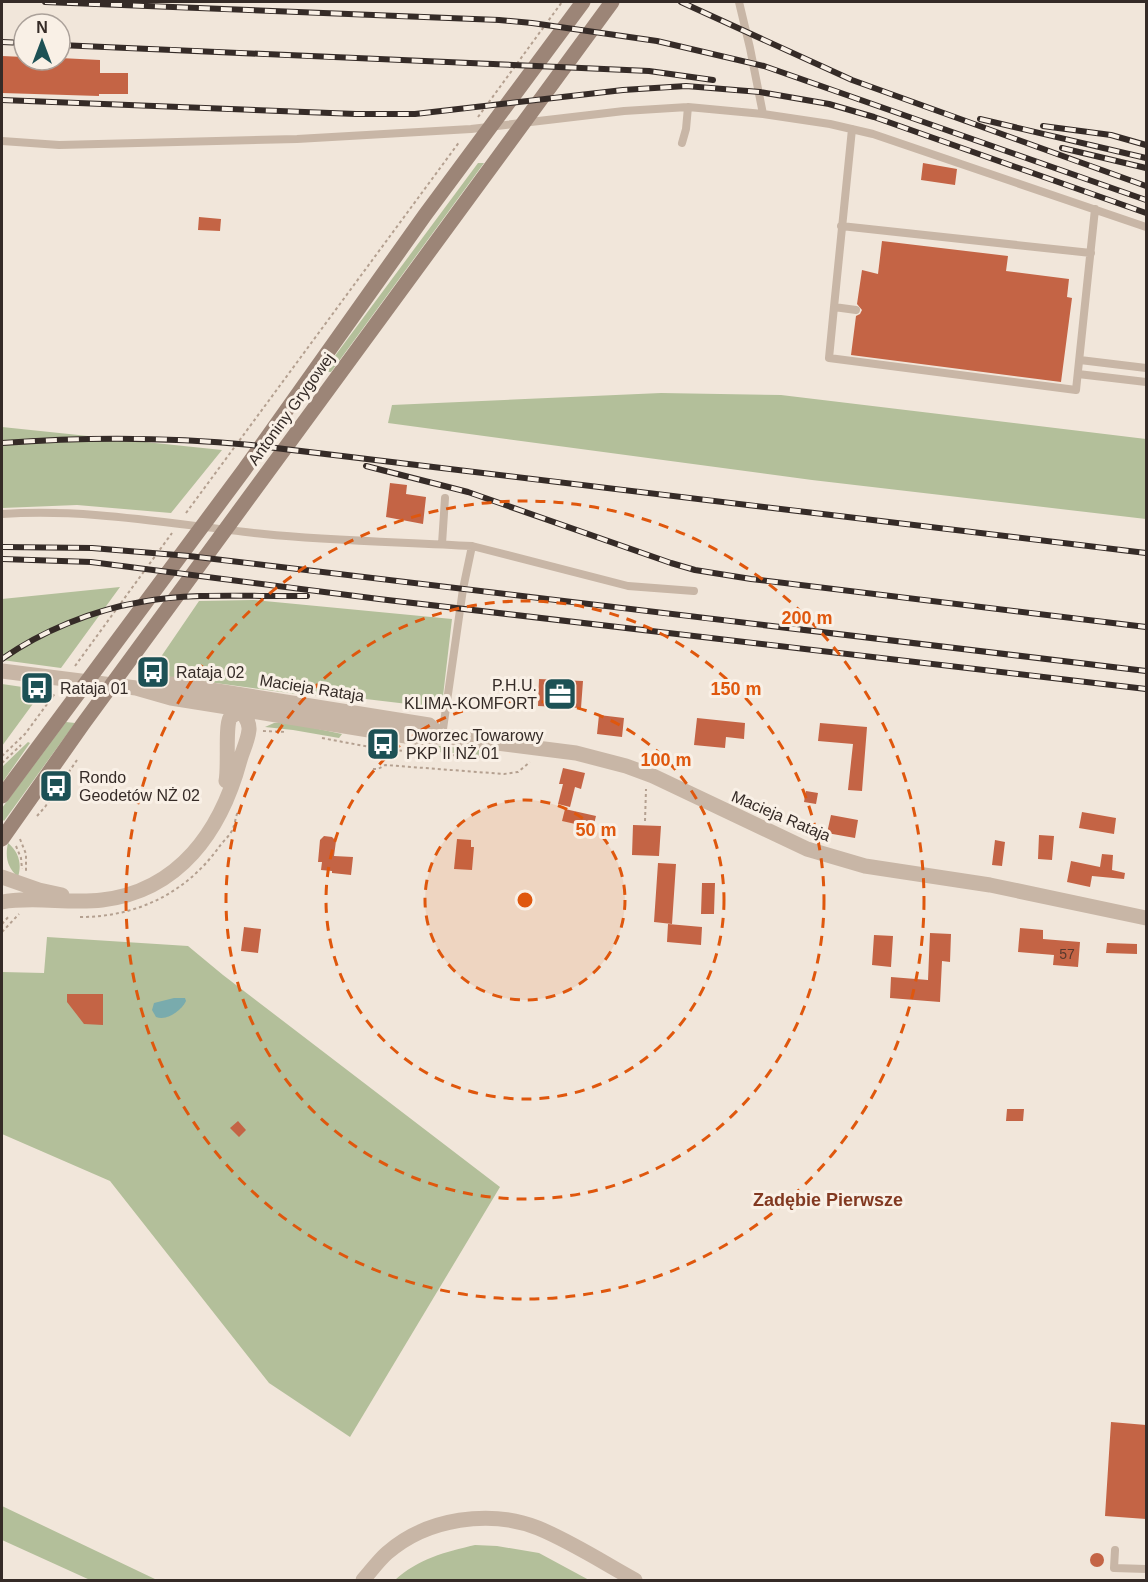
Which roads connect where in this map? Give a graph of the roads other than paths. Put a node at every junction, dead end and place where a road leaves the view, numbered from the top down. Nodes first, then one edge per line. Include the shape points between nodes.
1 (583, 2) edge
2 (612, 2) edge
3 (739, 2) edge
4 (688, 107) junction
5 (763, 114) junction
6 (852, 129) junction
7 (2, 141) edge
8 (682, 143) dead end
9 (1095, 209) junction
10 (841, 226) junction
11 (1146, 227) edge
12 (1091, 253) junction
13 (834, 307) junction
14 (856, 310) dead end
15 (1080, 360) junction
16 (1146, 368) edge
17 (1078, 374) junction
18 (1146, 382) edge
19 (445, 498) dead end
20 (2, 514) edge
21 (442, 544) junction
22 (472, 546) junction
23 (694, 591) dead end
24 (2, 671) edge
25 (242, 702) junction
26 (442, 736) junction
27 (2, 796) edge
28 (2, 839) edge
29 (2, 877) edge
30 (88, 901) junction
31 (7, 908) edge
32 (1146, 918) edge
33 (1115, 1550) dead end
34 (1146, 1569) edge
35 (363, 1581) edge
36 (635, 1581) edge

1 - 27 street, Antoniny Grygowej
2 - 28 street, Antoniny Grygowej
3 - 5 lane
4 - 5 lane
4 - 7 lane via 471,129 297,139 59,145
4 - 8 lane
5 - 6 lane
6 - 9 lane
6 - 10 lane
9 - 11 lane
9 - 12 lane
10 - 12 lane
10 - 13 lane
12 - 15 lane
13 - 14 lane
13 - 17 lane via 829,358 1076,390
15 - 16 lane
15 - 17 lane
17 - 18 lane
19 - 21 lane
20 - 21 lane via 72,512 264,534
21 - 22 lane
22 - 23 lane via 628,586
22 - 26 lane
24 - 25 street, Macieja Rataja via 136,688 171,698
25 - 26 street, Macieja Rataja via 424,739
25 - 30 street via 249,729 236,776 211,831 197,850 148,888
26 - 32 street, Macieja Rataja via 576,753 626,766 807,849 865,866 990,885
29 - 30 street
30 - 31 street via 9,901
33 - 34 lane via 1114,1568
35 - 36 street via 388,1552 407,1539 456,1521 490,1518 520,1522 545,1531

